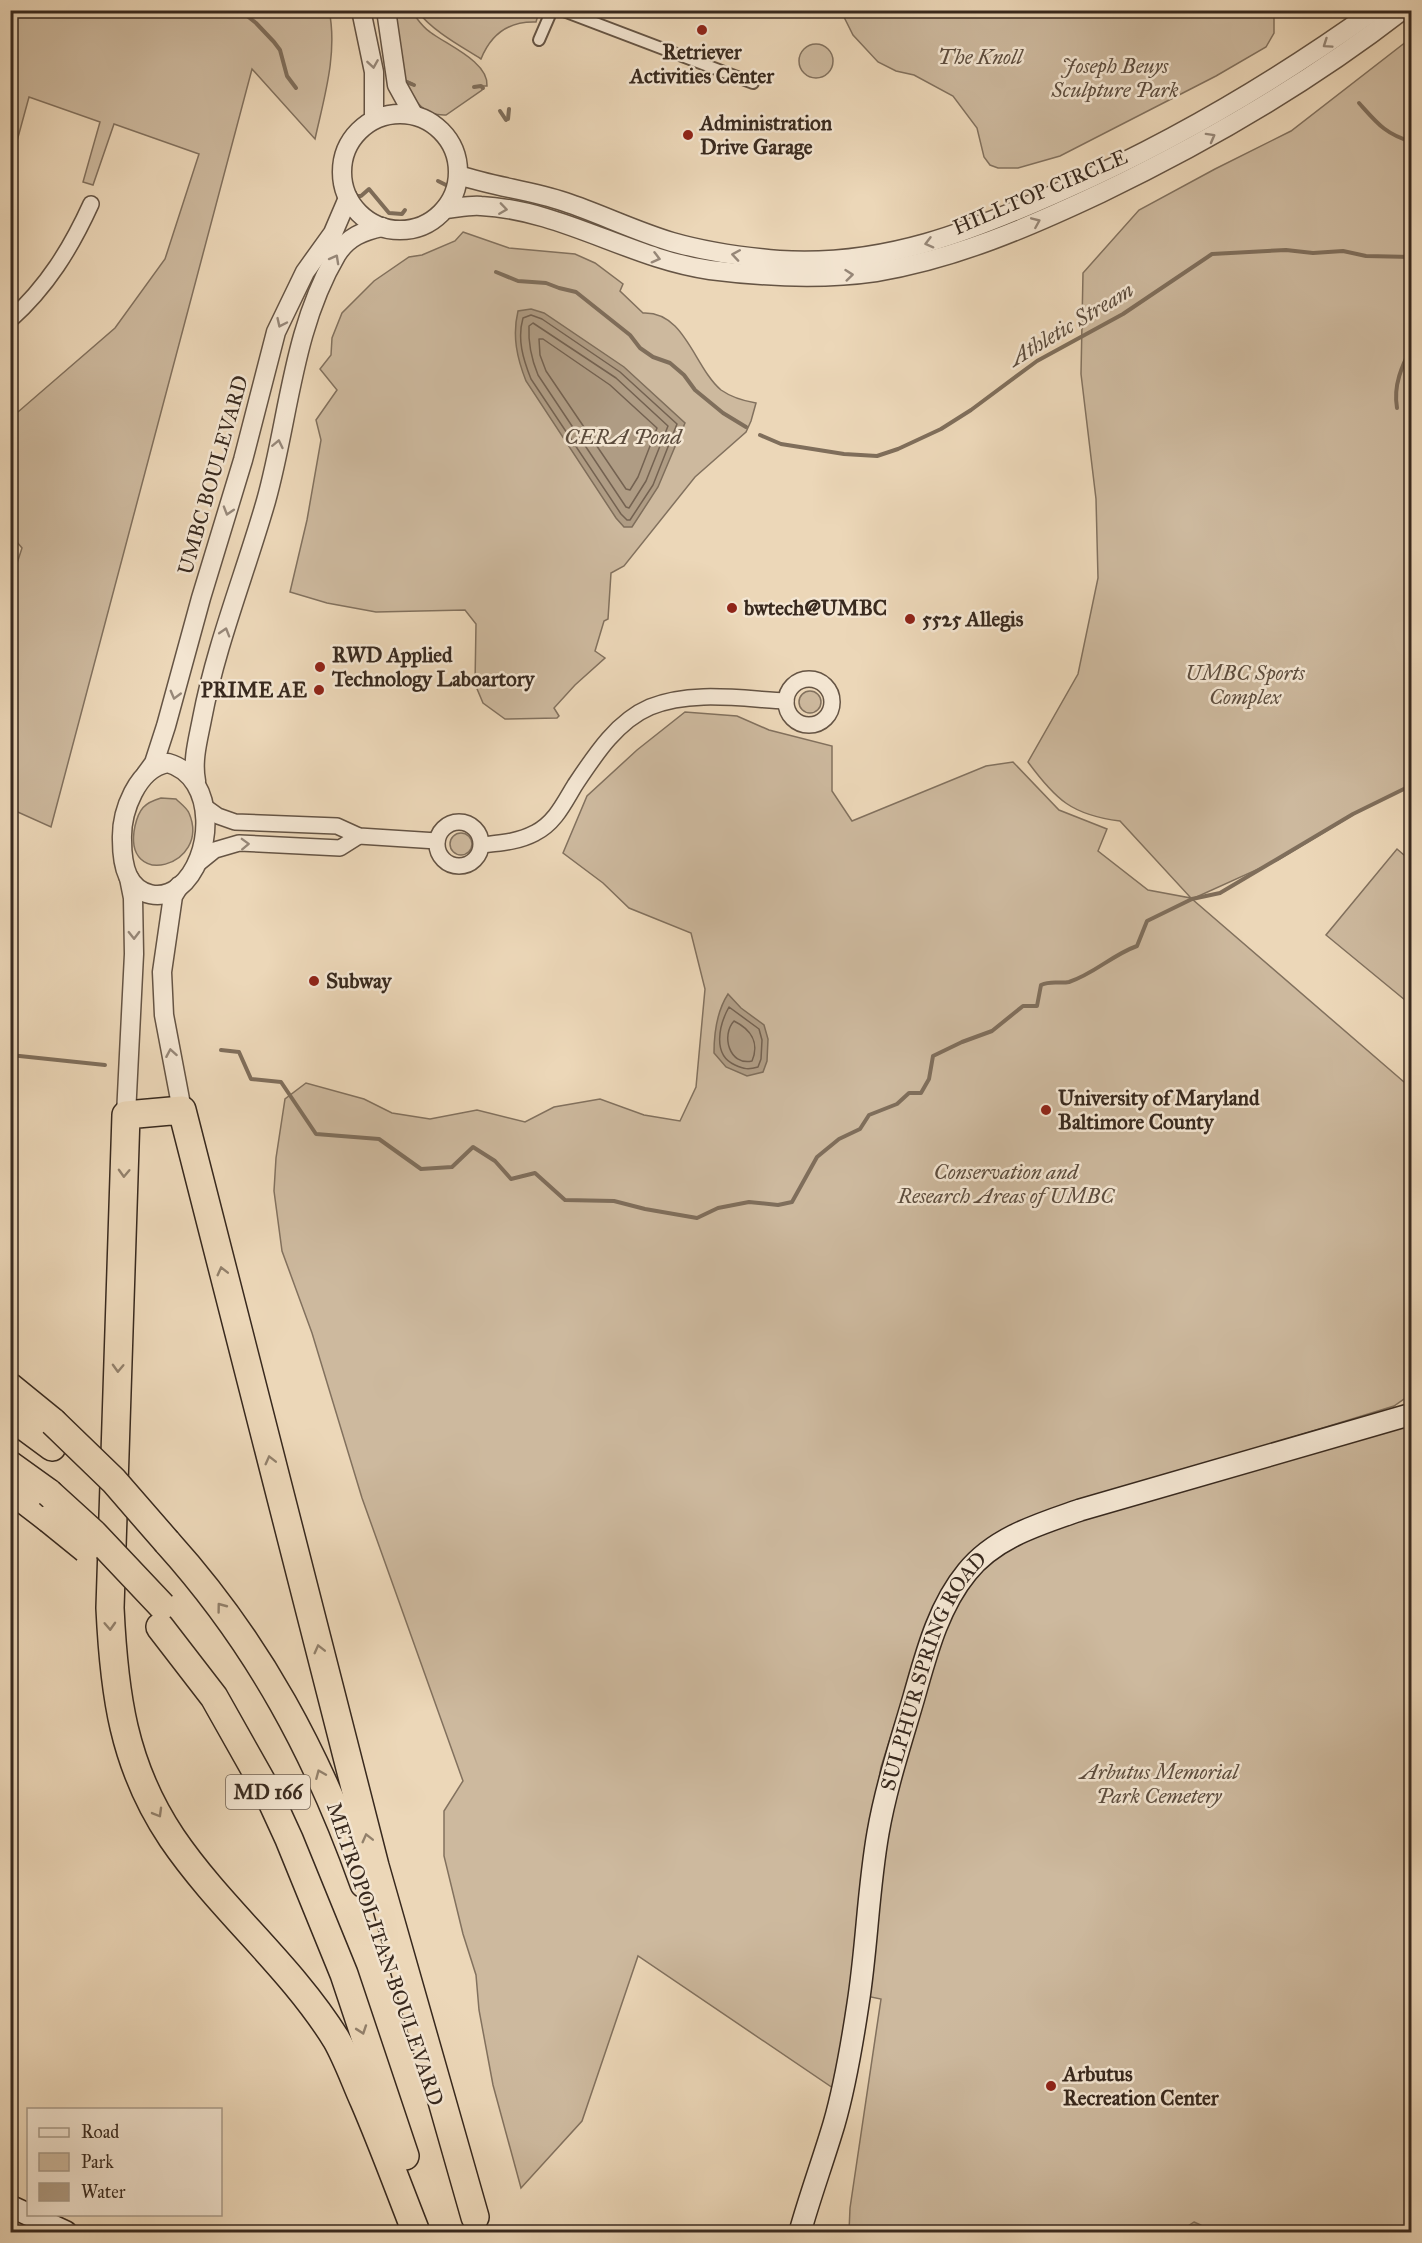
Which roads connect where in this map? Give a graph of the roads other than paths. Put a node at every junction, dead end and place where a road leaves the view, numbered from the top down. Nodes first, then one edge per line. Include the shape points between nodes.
1 (361, 10) edge
2 (386, 10) edge
3 (552, 10) edge
4 (561, 10) edge
5 (1403, 10) edge
6 (1374, 15) edge
7 (539, 40) dead end
8 (753, 82) dead end
9 (413, 114) junction
10 (374, 119) junction
11 (459, 175) junction
12 (348, 198) junction
13 (91, 204) dead end
14 (445, 210) junction
15 (382, 227) junction
16 (10, 320) edge
17 (786, 701) dead end
18 (146, 774) junction
19 (196, 782) junction
20 (204, 806) junction
21 (359, 836) junction
22 (437, 841) junction
23 (482, 845) junction
24 (194, 867) junction
25 (128, 877) junction
26 (179, 886) junction
27 (182, 1110) junction
28 (126, 1115) junction
29 (10, 1387) edge
30 (10, 1401) edge
31 (1412, 1414) edge
32 (10, 1416) edge
33 (52, 1435) junction
34 (10, 1465) edge
35 (10, 1489) edge
36 (161, 1617) junction
37 (10, 2206) edge
38 (27, 2214) edge
39 (32, 2216) edge
40 (477, 2225) edge
41 (66, 2232) edge
42 (416, 2232) edge
43 (430, 2232) edge
44 (800, 2232) edge

1 -> 10 street via 374,72
2 - 9 street via 397,85
3 - 7 street
4 - 8 street
5 - 6 street, HILLTOP CIRCLE
6 -> 11 street, HILLTOP CIRCLE via 1244,98 1122,164 961,233 872,255 782,260 705,250 672,242 543,195
14 -> 6 street, HILLTOP CIRCLE via 479,205 521,211 642,254 747,275 830,276 901,267 1013,232 1164,162 1258,109
9 - 10 street
9 - 11 street via 434,123 444,133 456,153
10 - 12 street via 359,130 345,152 342,183
11 - 14 street via 455,194
12 - 15 street via 366,219
12 -> 18 street, UMBC BOULEVARD via 333,233 305,272 276,332 164,734 154,764
13 - 16 street via 74,242 54,272
14 - 15 street via 416,228
19 -> 15 street via 194,761 208,688 266,501 298,352 311,313 338,253 347,242 361,232
17 - 23 street via 710,698 670,701 651,707 628,718 613,733 558,814 537,832 520,840
18 - 19 street via 168,763 179,766
18 - 25 street via 126,812 122,832 122,856
19 - 20 street
20 - 21 street via 235,822 337,826
20 - 24 street via 204,838
21 - 22 street
24 -> 21 street via 215,850 239,843 340,848
22 - 23 street via 444,828 458,822 478,831
22 - 23 street via 444,861 457,867 471,863
24 - 26 street
25 - 26 street via 150,895 170,892
25 -> 28 street via 133,898 134,954
27 -> 26 street via 164,1015 162,972 173,896
27 - 28 highway
40 -> 27 highway via 369,1844
28 -> 42 highway via 110,1608 120,1719 132,1759 172,1837 304,1994 337,2041
29 - 33 highway, METROPOLITAN BOULEVARD / MD 166
30 - 33 highway
31 - 44 main road, SULPHUR SPRING ROAD via 1036,1525 986,1553 966,1572 936,1627 922,1665 891,1776 871,1881 850,2051 834,2122
32 - 33 highway
40 -> 33 highway, METROPOLITAN BOULEVARD / MD 166, bridge via 378,1923 316,1764 262,1665 199,1577 114,1481
34 - 36 highway, bridge via 49,1493 93,1533
35 - 36 highway, MD 166, bridge via 87,1550
36 -> 43 highway, MD 166 via 214,1697 289,1839 344,1974
37 - 38 main road
39 - 41 main road

